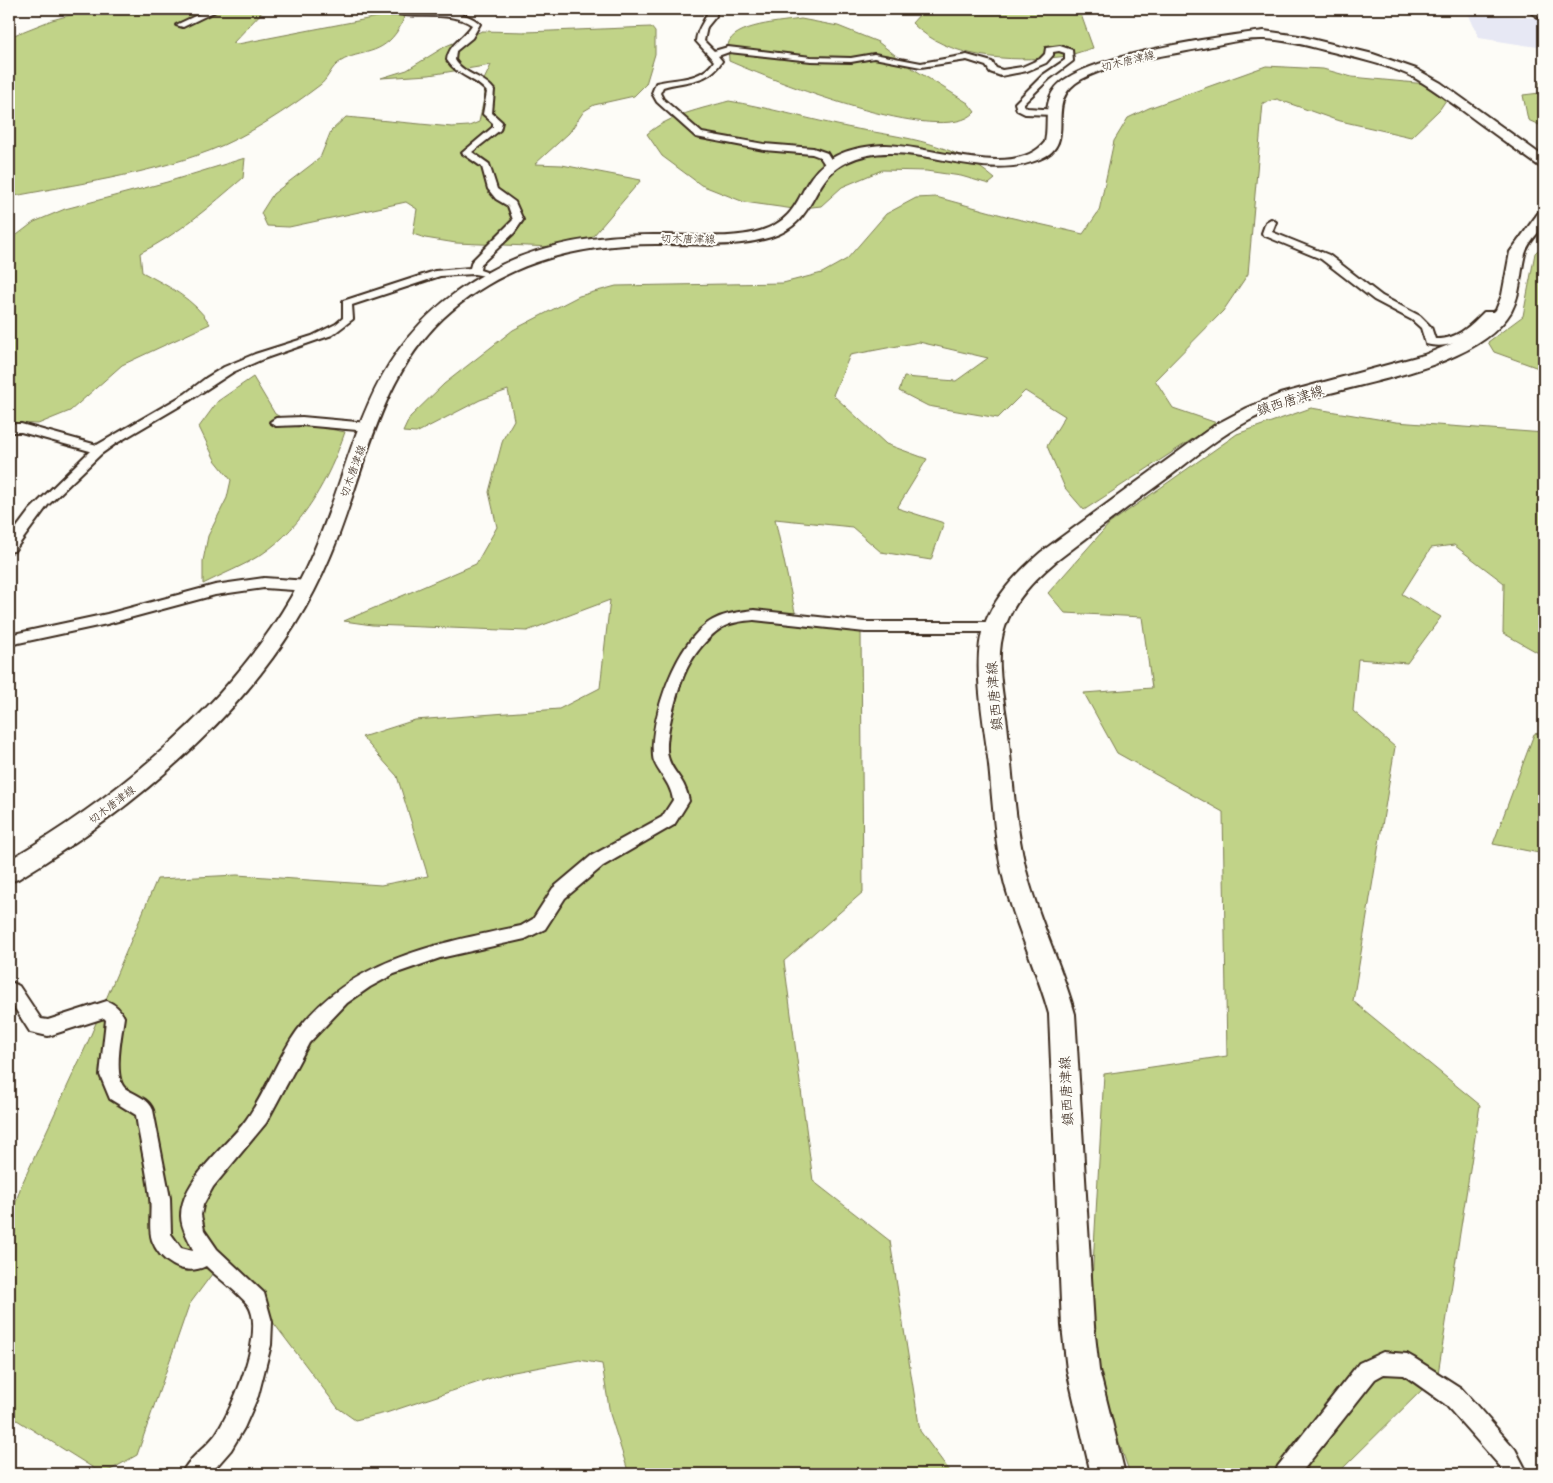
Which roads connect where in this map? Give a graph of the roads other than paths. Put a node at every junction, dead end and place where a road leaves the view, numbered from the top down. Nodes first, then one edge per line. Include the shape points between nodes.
1 (216, 9) edge
2 (390, 9) edge
3 (712, 9) edge
4 (1532, 9) edge
5 (1544, 18) edge
6 (180, 25) dead end
7 (714, 54) junction
8 (1055, 112) junction
9 (1544, 163) edge
10 (829, 164) junction
11 (1544, 215) edge
12 (1271, 222) dead end
13 (480, 273) junction
14 (1501, 316) junction
15 (276, 422) dead end
16 (368, 427) junction
17 (9, 428) edge
18 (98, 449) junction
19 (9, 548) edge
20 (308, 586) junction
21 (994, 628) junction
22 (9, 640) edge
23 (9, 872) edge
24 (9, 989) edge
25 (209, 1254) junction
26 (193, 1474) edge
27 (1108, 1474) edge
28 (1286, 1474) edge
29 (1517, 1474) edge

1 - 6 street
2 - 13 street via 450,15 476,24 469,36 452,50 450,60 459,71 488,86 491,92 487,114 498,122 497,128 467,153 486,166 492,190 496,196 512,204 518,220 476,263
3 - 7 street via 712,16 700,31 700,41
4 - 5 main road
7 - 8 street via 728,49 810,59 851,60 874,56 921,65 967,58 989,64 1001,73 1024,69 1042,61 1049,55 1049,50 1060,48 1069,52 1069,61 1046,77 1019,103 1025,111
7 - 10 street via 718,61 706,77 665,83 656,89 660,100 671,112 706,138 813,151 824,155
8 - 9 main road, 切木唐津線 via 1062,87 1102,66 1231,38 1279,36 1369,57 1412,72
8 - 10 main road, 切木唐津線 via 1052,144 1034,157 1019,161 975,163 890,149 867,150
10 - 13 main road, 切木唐津線 via 819,175 800,214 790,224 774,232 731,240 622,239 593,242
11 - 14 main road via 1519,250
12 - 14 street via 1267,232 1325,257 1378,298 1416,318 1426,327 1430,342 1445,343 1460,338 1468,335 1488,314
13 - 16 main road, 切木唐津線 via 413,340 391,371
13 - 18 street via 439,273 348,303 348,319 342,325 301,344 246,361
14 - 21 main road, 鎮西唐津線 via 1485,332 1404,368 1285,398 1243,415 1048,557 1024,578 1004,606
15 - 16 street via 302,420
16 - 20 main road, 切木唐津線 via 328,541
17 - 18 street via 21,428
18 - 19 street via 26,520
20 - 22 street via 264,583 215,590 108,619
20 - 23 main road, 切木唐津線 via 267,649 218,708 163,765 110,808
21 - 25 street via 866,627 754,616 717,624 701,637 676,674 661,728 660,758 679,787 681,802 668,821 597,861 559,893 548,914 532,928 413,957 381,970 334,1003 302,1039 252,1128 199,1190 191,1213 192,1229
21 - 27 main road, 鎮西唐津線 via 990,647 991,683 1011,855 1018,886 1062,1014 1079,1335 1083,1370
24 - 25 street via 36,1026 48,1028 107,1009 115,1017 109,1075 117,1093 144,1110 160,1198 161,1236 175,1256 194,1261
25 - 26 street via 257,1300 263,1335 258,1366 234,1426 201,1469
28 - 29 street via 1367,1371 1383,1363 1408,1366 1453,1396 1507,1457

